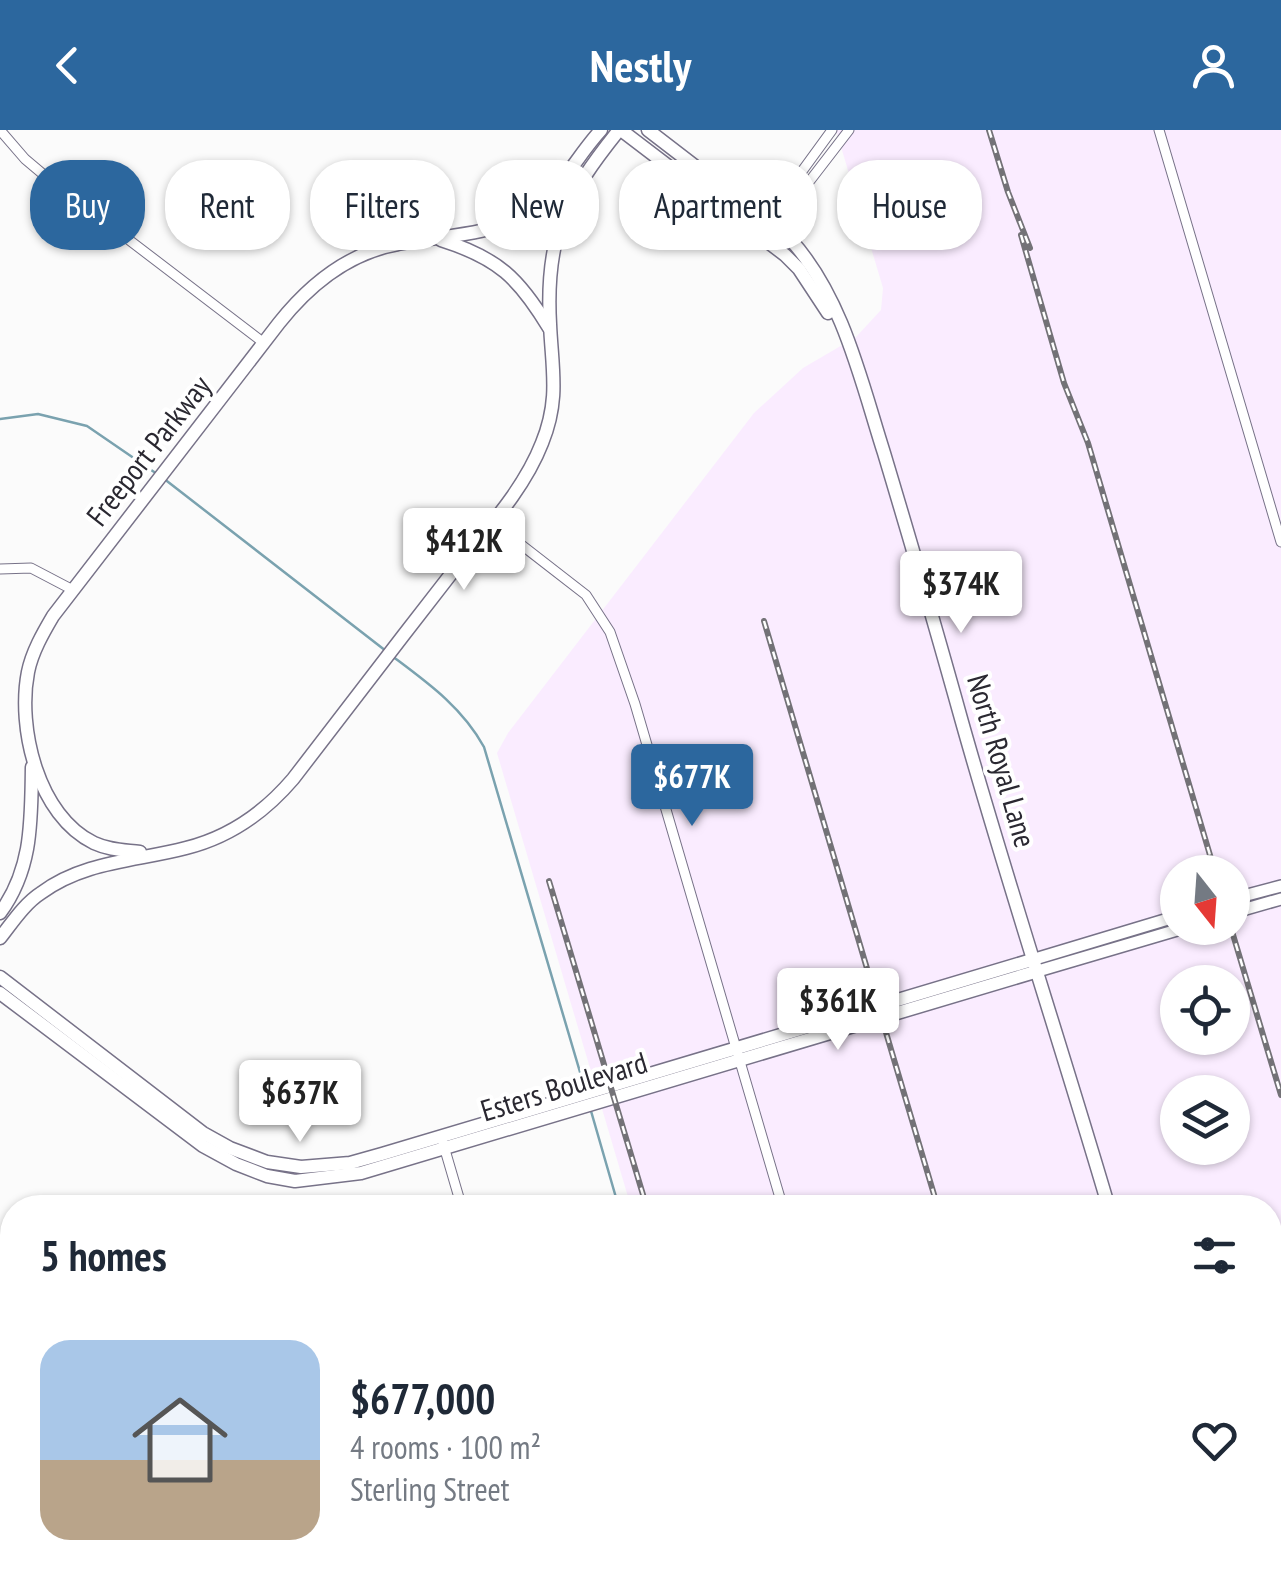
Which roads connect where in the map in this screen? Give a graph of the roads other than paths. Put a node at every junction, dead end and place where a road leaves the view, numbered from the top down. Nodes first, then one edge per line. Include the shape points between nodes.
1 (0, 130) edge
2 (601, 130) edge
3 (620, 130) edge
4 (648, 130) edge
5 (660, 130) edge
6 (832, 130) edge
7 (848, 130) edge
8 (1159, 130) edge
9 (670, 148) junction
10 (663, 160) edge
11 (684, 160) edge
12 (812, 160) edge
13 (817, 168) edge
14 (455, 237) edge
15 (455, 244) edge
16 (378, 250) edge
17 (782, 250) edge
18 (550, 328) junction
19 (264, 343) junction
20 (492, 522) junction
21 (1281, 542) edge
22 (0, 569) edge
23 (73, 590) junction
24 (32, 759) junction
25 (152, 853) junction
26 (1281, 886) edge
27 (1250, 894) edge
28 (1281, 898) edge
29 (1250, 907) edge
30 (0, 913) edge
31 (1160, 928) edge
32 (0, 938) edge
33 (1036, 965) junction
34 (0, 977) edge
35 (0, 993) edge
36 (737, 1055) junction
37 (443, 1142) junction
38 (458, 1195) edge
39 (779, 1195) edge
40 (1104, 1195) edge

1 - 19 street via 25,159
2 - 14 main road via 562,182 524,215
3 - 10 main road
3 - 18 main road via 586,173 554,234
4 - 9 main road, North Royal Lane
5 - 9 main road
6 - 12 street
7 - 13 street
8 - 21 street
9 - 11 main road, North Royal Lane
15 - 18 main road via 503,267
16 - 19 main road, Freeport Parkway via 341,264 301,297
17 - 33 main road, North Royal Lane via 842,330 855,359
18 - 20 main road via 556,381 551,419 537,457
19 - 23 main road, Freeport Parkway
20 - 25 main road via 266,809 214,839
20 - 36 street via 586,595 610,632
22 - 23 street via 31,568
23 - 24 main road, Freeport Parkway via 42,635 28,673 25,728
24 - 25 main road via 49,797 82,836 109,848
24 - 30 main road via 27,856
25 - 32 main road via 53,885
26 - 27 street
28 - 29 street
31 - 33 street, Esters Boulevard
33 - 36 main road, Esters Boulevard
33 - 40 main road, North Royal Lane
34 - 37 main road, Esters Boulevard via 203,1133 254,1158 324,1166
35 - 37 main road, Esters Boulevard via 203,1146 267,1176 337,1178
36 - 37 main road, Esters Boulevard
36 - 39 street
37 - 38 street

